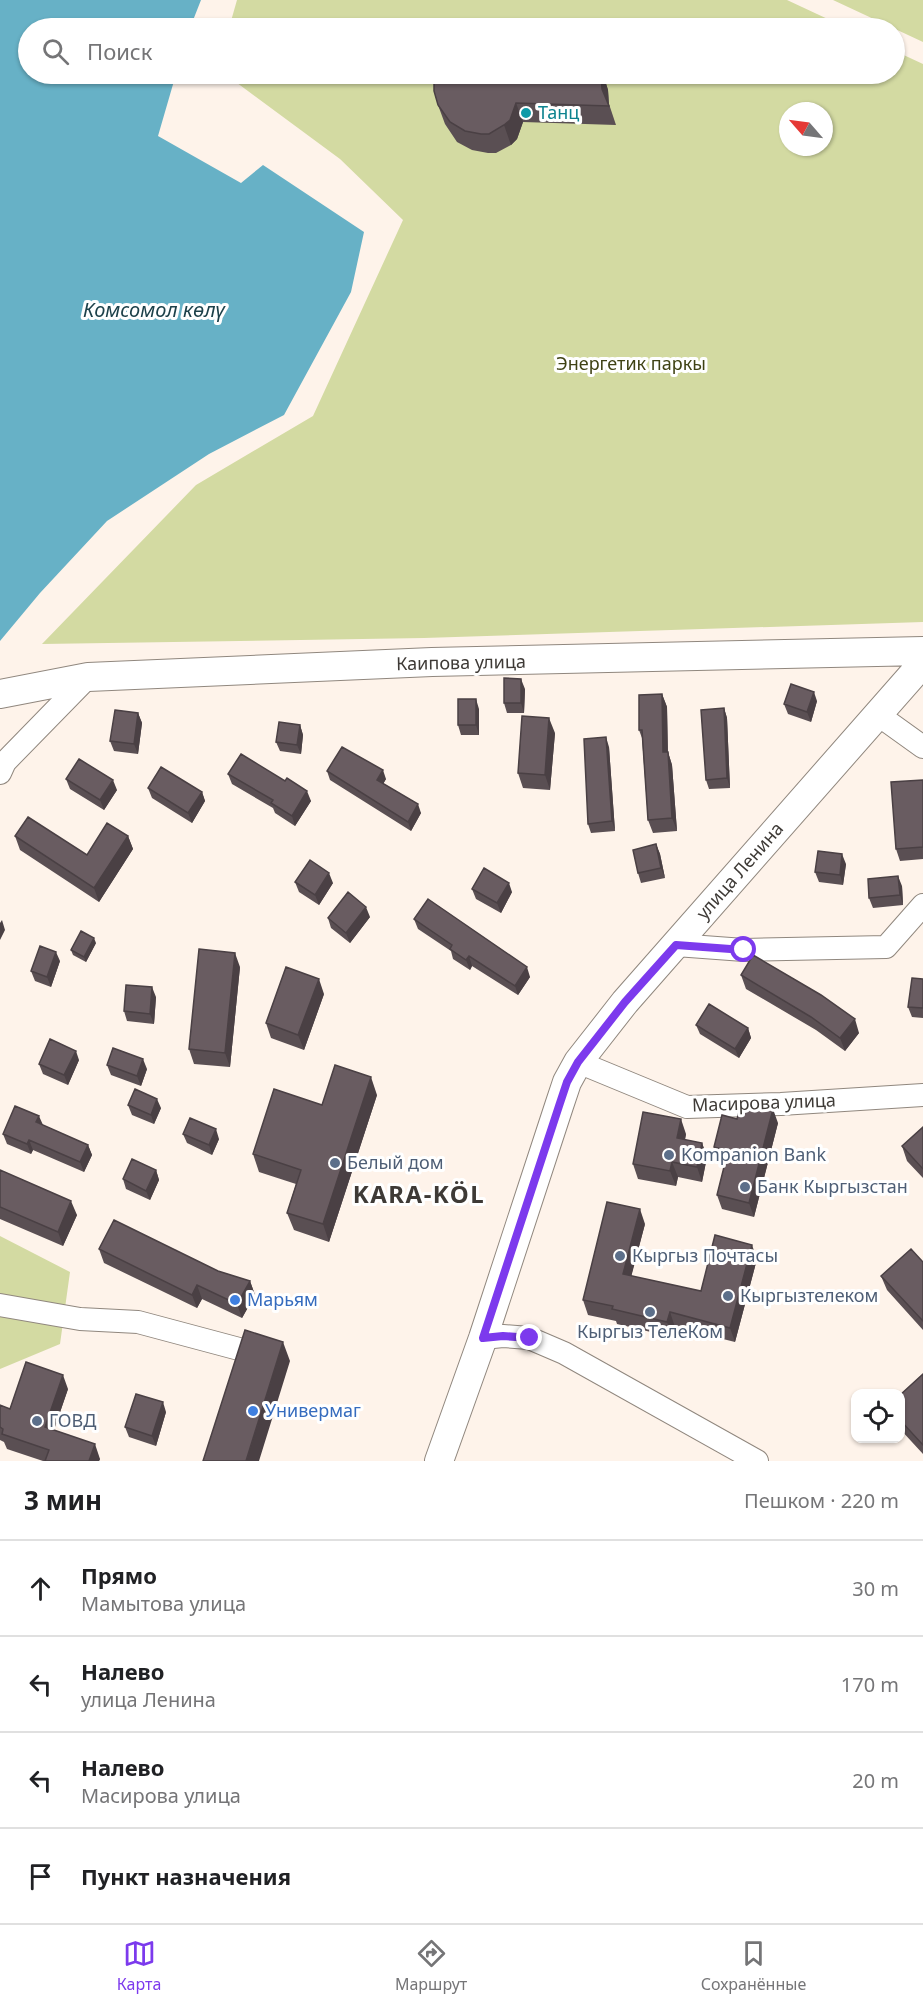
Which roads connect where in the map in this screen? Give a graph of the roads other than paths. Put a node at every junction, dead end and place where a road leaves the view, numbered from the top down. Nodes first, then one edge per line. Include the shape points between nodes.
1 (923, 651) edge
2 (923, 663) edge
3 (88, 677) junction
4 (0, 694) edge
5 (877, 714) junction
6 (923, 747) edge
7 (0, 773) edge
8 (923, 905) edge
9 (676, 945) junction
10 (578, 1062) junction
11 (923, 1095) edge
12 (0, 1305) edge
13 (483, 1338) junction
14 (239, 1349) edge
15 (439, 1461) edge
16 (757, 1461) edge

1 - 3 main road, Каипова улица via 432,662
2 - 5 main road, улица Ленина
3 - 4 main road, Каипова улица
3 - 7 street via 5,762
5 - 6 street
5 - 9 main road, улица Ленина
8 - 9 street via 886,947 744,950
9 - 10 main road, улица Ленина
10 - 11 street, Масирова улица via 687,1107
10 - 13 main road, улица Ленина via 567,1082
12 - 14 street via 80,1319 138,1322
13 - 15 main road, улица Ленина
13 - 16 street via 530,1338 564,1353

